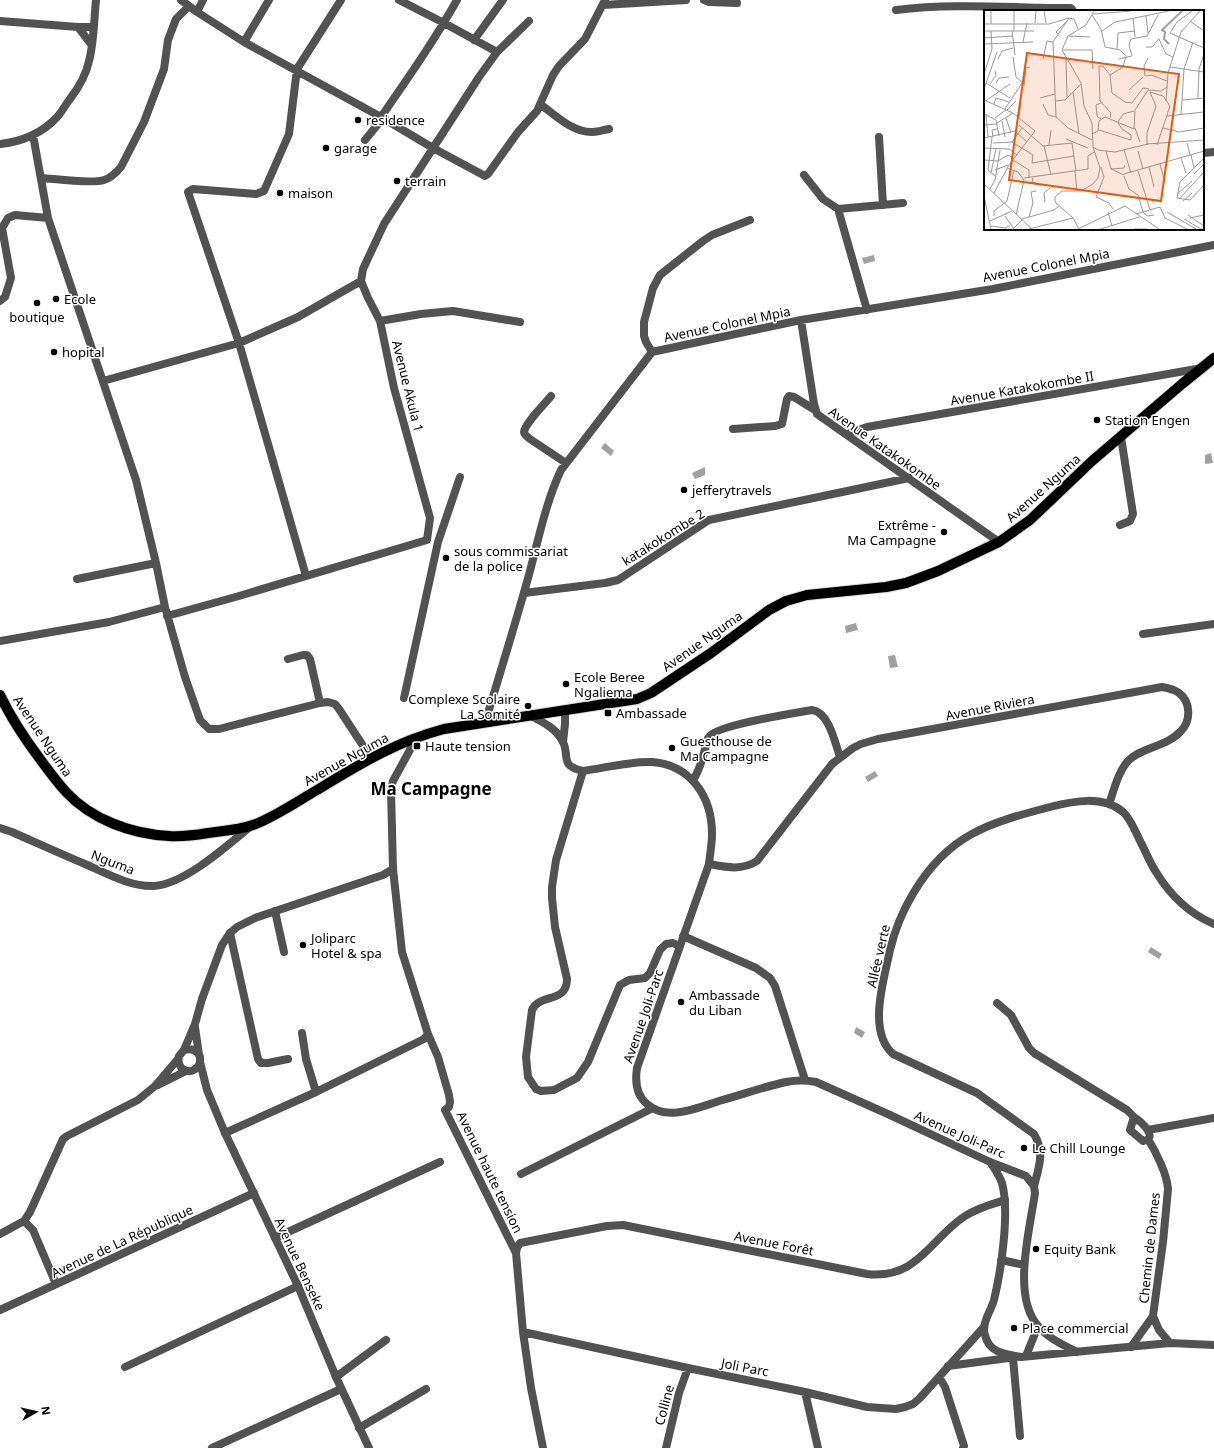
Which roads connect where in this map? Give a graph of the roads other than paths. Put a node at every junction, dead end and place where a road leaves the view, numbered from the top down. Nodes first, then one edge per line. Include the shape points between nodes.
1 (96, 0) edge
2 (181, 0) edge
3 (203, 0) edge
4 (269, 0) edge
5 (341, 0) edge
6 (399, 0) edge
7 (457, 0) edge
8 (503, 0) edge
9 (686, 0) edge
10 (704, 0) edge
11 (737, 2) dead end
12 (604, 3) edge
13 (918, 4) edge
14 (189, 6) junction
15 (896, 10) dead end
16 (1072, 10) edge
17 (197, 12) junction
18 (0, 21) edge
19 (529, 21) dead end
20 (444, 23) junction
21 (78, 27) junction
22 (93, 27) junction
23 (474, 40) junction
24 (244, 42) junction
25 (91, 44) junction
26 (497, 52) junction
27 (297, 69) junction
28 (540, 104) junction
29 (382, 117) junction
30 (608, 129) dead end
31 (33, 135) junction
32 (878, 137) dead end
33 (365, 140) dead end
34 (0, 144) edge
35 (433, 148) junction
36 (1214, 152) edge
37 (1204, 153) edge
38 (804, 175) dead end
39 (42, 178) junction
40 (904, 203) dead end
41 (883, 205) junction
42 (838, 209) junction
43 (48, 218) junction
44 (750, 220) dead end
45 (1214, 245) edge
46 (361, 281) junction
47 (0, 300) edge
48 (867, 310) junction
49 (801, 320) junction
50 (380, 321) junction
51 (520, 322) dead end
52 (239, 343) junction
53 (652, 352) junction
54 (1214, 358) edge
55 (1202, 368) junction
56 (103, 381) junction
57 (551, 396) dead end
58 (815, 410) junction
59 (733, 429) dead end
60 (847, 434) junction
61 (1121, 437) junction
62 (566, 463) junction
63 (460, 478) dead end
64 (909, 478) junction
65 (1120, 525) dead end
66 (427, 540) junction
67 (438, 542) junction
68 (998, 542) junction
69 (156, 563) junction
70 (306, 576) junction
71 (77, 579) dead end
72 (524, 593) junction
73 (165, 607) junction
74 (167, 616) junction
75 (1214, 624) edge
76 (1143, 634) dead end
77 (0, 641) edge
78 (288, 659) dead end
79 (0, 695) edge
80 (404, 698) dead end
81 (320, 703) junction
82 (565, 711) junction
83 (532, 716) junction
84 (484, 723) junction
85 (417, 737) junction
86 (564, 742) junction
87 (840, 757) junction
88 (370, 758) junction
89 (583, 770) junction
90 (693, 780) junction
91 (1109, 804) junction
92 (254, 825) junction
93 (0, 828) edge
94 (709, 864) junction
95 (393, 869) junction
96 (275, 911) junction
97 (1214, 924) edge
98 (230, 933) junction
99 (683, 936) junction
100 (679, 946) junction
101 (284, 952) dead end
102 (997, 1002) dead end
103 (195, 1024) junction
104 (427, 1031) junction
105 (302, 1034) dead end
106 (184, 1050) junction
107 (200, 1058) junction
108 (178, 1059) junction
109 (288, 1059) dead end
110 (189, 1071) junction
111 (805, 1080) junction
112 (155, 1086) junction
113 (207, 1090) junction
114 (316, 1092) junction
115 (651, 1109) junction
116 (1134, 1117) junction
117 (1214, 1118) edge
118 (1148, 1130) junction
119 (226, 1133) junction
120 (1148, 1139) junction
121 (440, 1162) dead end
122 (990, 1162) junction
123 (521, 1174) dead end
124 (1034, 1186) junction
125 (254, 1193) junction
126 (1005, 1200) junction
127 (24, 1221) junction
128 (0, 1234) edge
129 (275, 1238) junction
130 (517, 1249) junction
131 (1001, 1260) junction
132 (1024, 1265) junction
133 (56, 1284) junction
134 (298, 1286) junction
135 (0, 1310) edge
136 (1153, 1316) junction
137 (1038, 1326) junction
138 (984, 1327) junction
139 (523, 1332) junction
140 (386, 1340) dead end
141 (1170, 1343) junction
142 (1214, 1344) edge
143 (1131, 1347) junction
144 (1078, 1352) junction
145 (1020, 1357) junction
146 (948, 1366) junction
147 (125, 1367) dead end
148 (688, 1368) junction
149 (336, 1377) junction
150 (939, 1378) junction
151 (341, 1389) junction
152 (426, 1389) dead end
153 (805, 1392) junction
154 (359, 1428) junction
155 (1020, 1436) dead end
156 (212, 1448) edge
157 (369, 1448) edge
158 (543, 1448) edge
159 (666, 1448) edge
160 (818, 1448) edge
161 (963, 1448) edge

1 - 22 street
2 - 14 street
3 - 17 street
4 - 24 street
5 - 27 street
6 - 20 street
7 - 20 street
8 - 23 street
9 - 12 street
10 - 11 street
12 - 28 street via 585,39 553,75
13 - 15 street
13 - 16 street
14 - 17 street
14 - 39 street via 176,19 168,40 164,69 144,122 117,172 102,181
17 - 24 street
18 - 21 street
19 - 26 street
20 - 23 street
20 - 29 street
21 - 22 street
21 - 25 street
22 - 25 street
23 - 26 street
24 - 27 street
25 - 31 street via 90,60 78,89 57,118
26 - 35 street
27 - 29 street
27 - 52 street via 289,134 264,191 256,194 193,189 188,192
28 - 30 street via 582,131
28 - 35 street via 486,175
29 - 33 street
29 - 35 street
31 - 34 street
31 - 39 street
32 - 41 street
35 - 46 street via 384,224 368,256
36 - 37 street
38 - 42 street via 823,199
39 - 43 street
40 - 41 street
41 - 42 street
42 - 48 street
43 - 47 street via 15,215 8,218 2,228 11,278 5,297
43 - 56 street
44 - 53 street via 703,240 660,275 653,288 644,322 644,336
45 - 48 street, Avenue Colonel Mpia via 993,289
46 - 50 street, Avenue Akula 1
46 - 52 street via 298,317
48 - 49 street, Avenue Colonel Mpia
49 - 53 street, Avenue Colonel Mpia
49 - 58 street, Avenue Katakokombe
50 - 51 street via 453,311
50 - 66 street, Avenue Akula 1 via 394,388 430,518
52 - 56 street
52 - 70 street
53 - 62 street, Avenue Colonel Mpia
54 - 55 main road, Avenue Nguma
55 - 60 street, Avenue Katakokombe II via 867,427
55 - 61 main road, Avenue Nguma
56 - 69 street via 136,480
57 - 62 street via 524,431 530,439
58 - 59 street via 789,396 782,424
58 - 60 street, Avenue Katakokombe via 819,416
60 - 64 street, Avenue Katakokombe
61 - 65 street via 1133,514 1130,521
61 - 68 main road, Avenue Nguma via 1030,520
62 - 72 street, Avenue Colonel Mpia via 550,496
63 - 67 street
64 - 68 street, Avenue Katakokombe
64 - 72 street, katakokombe 2 via 709,520 618,580
66 - 67 street
66 - 70 street
67 - 80 street
68 - 82 main road, Avenue Nguma via 938,571 906,583 886,588 807,595 786,600 643,697
69 - 71 street
69 - 73 street
70 - 74 street
72 - 84 street, Avenue Colonel Mpia
73 - 74 street
73 - 77 street via 109,622
74 - 81 street via 200,720 209,729 218,729
75 - 76 street
78 - 81 street via 307,655
79 - 92 main road, Avenue Nguma via 6,709 50,773 67,793 106,821 137,831 170,836 188,836
81 - 88 street via 335,704
82 - 83 main road, Avenue Nguma
82 - 86 street
83 - 84 main road, Avenue Nguma
83 - 86 street via 549,726
84 - 85 main road, Avenue Nguma via 444,729
85 - 88 main road, Avenue Nguma
85 - 95 street, Avenue haute tension via 393,781 391,790
86 - 89 street via 567,762
87 - 90 street via 827,720 816,710 812,710 714,732 707,739 701,766
87 - 91 street, Avenue Riviera via 861,744 878,739 1162,687 1180,693 1188,713 1185,727 1174,738 1130,759 1122,770
87 - 94 street, Avenue Riviera via 757,861 744,867
88 - 92 main road, Avenue Nguma
89 - 90 street, Avenue Joli-Parc via 651,762 673,768
89 - 100 street via 556,860 552,887 555,927 567,979 566,987 560,994 533,1006 532,1010 526,1058 528,1077 536,1089 554,1090 577,1078 588,1062 620,985 629,980 646,978 660,950 666,944 673,943
90 - 94 street, Avenue Joli-Parc via 706,801 711,821
91 - 97 street, Allée verte via 1123,812 1131,822 1156,872 1173,894 1190,911
91 - 124 street, Allée verte via 1077,801 1033,811 977,830 952,846 924,875 902,913 893,938 884,980 879,1012 884,1044 900,1058 977,1094 1034,1134 1039,1142 1040,1152
92 - 93 street, Nguma via 212,858 185,874 154,886 133,884 114,877
94 - 99 street, Avenue Joli-Parc
95 - 96 street via 383,875
95 - 104 street, Avenue haute tension via 402,952
96 - 98 street via 246,922
96 - 101 street
98 - 103 street via 219,951
98 - 109 street via 258,1059 262,1063
99 - 100 street, Avenue Joli-Parc
99 - 111 street via 756,968 770,978 775,986
100 - 115 street, Avenue Joli-Parc via 636,1077 643,1101
102 - 116 street via 1011,1015 1034,1053 1127,1110
103 - 106 street
103 - 107 street
104 - 114 street via 424,1039
104 - 130 street, Avenue haute tension via 449,1095 449,1106 445,1110
105 - 114 street
106 - 107 street via 191,1049 197,1052
106 - 108 street
107 - 110 street via 198,1068
107 - 113 street
108 - 110 street via 182,1069
108 - 112 street
110 - 112 street
110 - 113 street
111 - 115 street, Avenue Joli-Parc via 785,1082 680,1112
111 - 122 street, Avenue Joli-Parc via 827,1086
112 - 127 street via 129,1106 63,1139
113 - 119 street, Avenue Benseke
114 - 119 street
115 - 123 street
116 - 118 street
116 - 120 street via 1130,1130 1143,1141
117 - 118 street
118 - 120 street
119 - 125 street, Avenue Benseke
120 - 136 street, Chemin de Dames via 1154,1148 1167,1185 1163,1242
121 - 129 street
122 - 124 street, Avenue Joli-Parc via 1026,1176
122 - 126 street via 998,1173
124 - 132 street, Allée verte
125 - 129 street, Avenue Benseke
125 - 133 street, Avenue de La République
126 - 130 street, Avenue Forêt via 966,1215 918,1260 898,1272 882,1275 615,1224 522,1242
126 - 131 street
127 - 128 street
127 - 133 street via 33,1230
129 - 134 street, Avenue Benseke
130 - 139 street
131 - 132 street
131 - 138 street via 993,1302
132 - 137 street, Allée verte via 1026,1301
133 - 135 street, Avenue de La République
134 - 147 street
134 - 149 street, Avenue Benseke
136 - 141 street via 1159,1330
136 - 143 street
137 - 144 street via 1046,1335
137 - 145 street
138 - 145 street via 986,1339 994,1350
138 - 146 street, Joli Parc
139 - 148 street, Joli Parc
139 - 158 street
140 - 149 street
141 - 142 street
141 - 143 street
143 - 144 street
144 - 145 street
145 - 146 street
145 - 155 street
146 - 150 street, Joli Parc
148 - 153 street, Joli Parc
148 - 159 street, Colline via 679,1393
149 - 151 street, Avenue Benseke
150 - 153 street, Joli Parc via 913,1404 896,1409 867,1407
150 - 161 street via 945,1387
151 - 154 street, Avenue Benseke
151 - 156 street
152 - 154 street
153 - 160 street
154 - 157 street, Avenue Benseke

